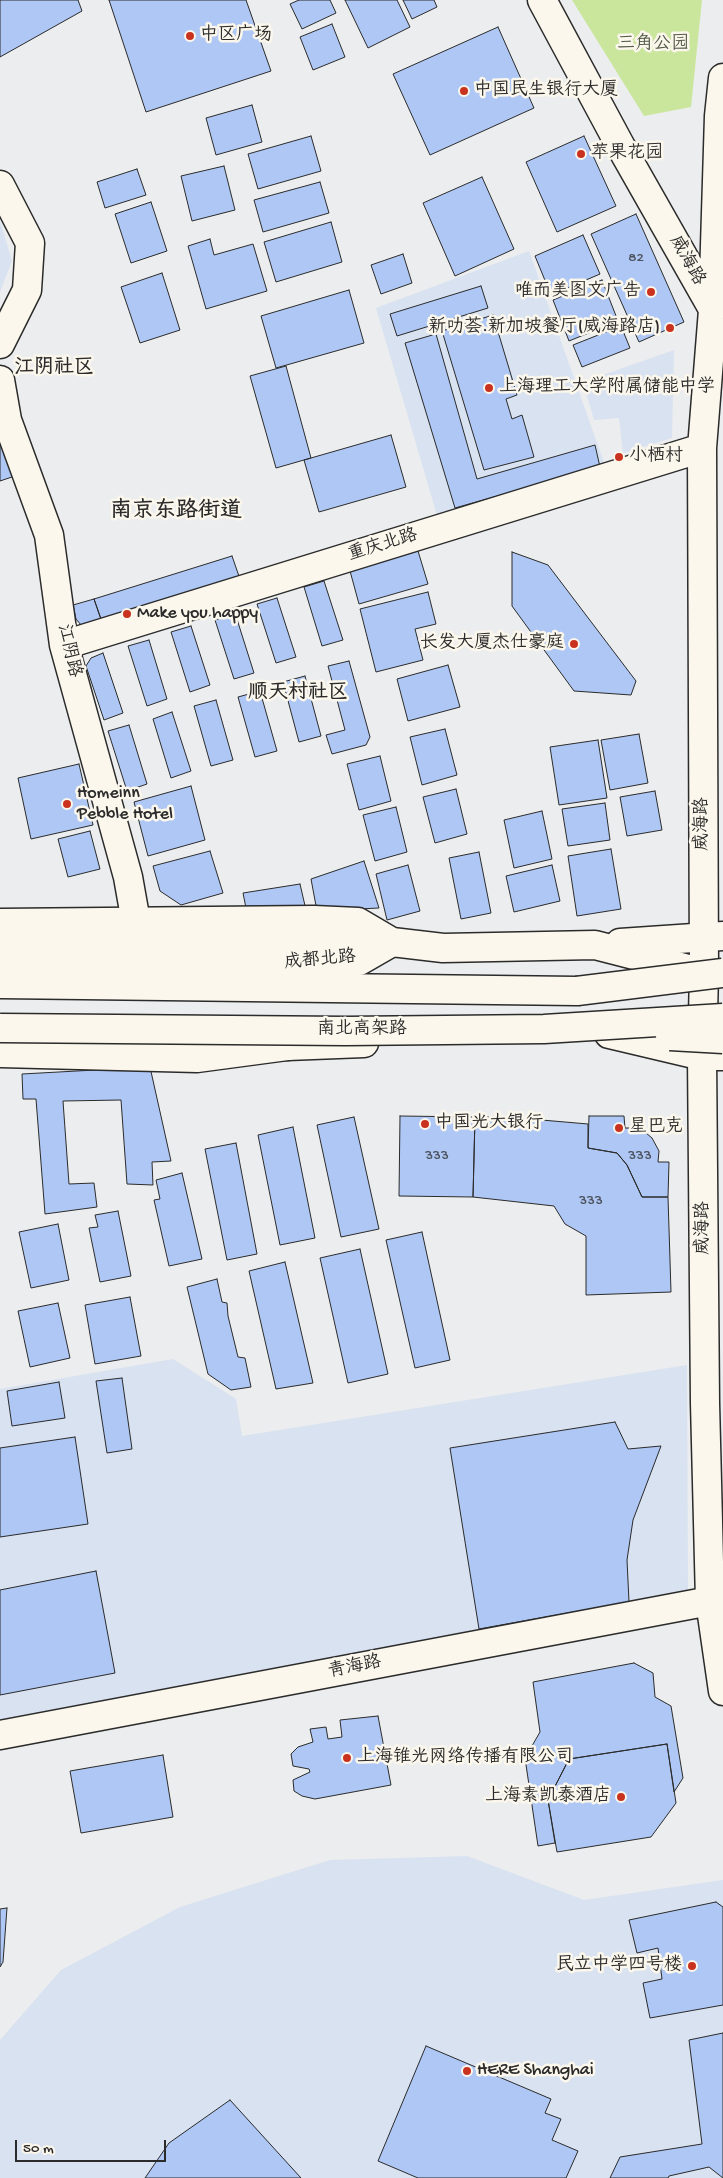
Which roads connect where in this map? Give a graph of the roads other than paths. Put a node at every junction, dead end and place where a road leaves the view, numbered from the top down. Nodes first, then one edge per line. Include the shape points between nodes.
1 (542, 0) edge
2 (723, 78) edge
3 (0, 185) edge
4 (718, 311) edge
5 (0, 344) edge
6 (0, 380) edge
7 (702, 448) junction
8 (64, 645) junction
9 (136, 922) junction
10 (0, 923) edge
11 (713, 938) edge
12 (392, 942) junction
13 (595, 945) junction
14 (0, 946) edge
15 (0, 968) edge
16 (717, 972) edge
17 (0, 984) edge
18 (577, 992) junction
19 (723, 992) edge
20 (0, 1026) edge
21 (718, 1028) edge
22 (610, 1034) junction
23 (0, 1040) edge
24 (287, 1046) junction
25 (0, 1053) edge
26 (713, 1056) edge
27 (716, 1601) edge
28 (723, 1690) edge
29 (0, 1735) edge

1 - 4 main road, 威海路 via 622,147
2 - 4 main road via 719,116
3 - 5 main road via 30,243 27,290
4 - 7 main road, 威海路
6 - 8 main road, 江阴路 via 7,420 49,535
7 - 8 main road, 重庆北路
7 - 11 main road, 威海路
8 - 9 main road, 江阴路 via 128,877
9 - 10 main road
9 - 12 main road via 358,922
11 - 13 main road
11 - 16 main road, 威海路
12 - 13 main road via 443,948
12 - 14 main road
12 - 15 main road, 成都北路 via 359,961 237,967
13 - 16 main road
16 - 18 main road, bridge
16 - 21 main road, 威海路
17 - 18 main road
18 - 19 main road, bridge via 674,995
20 - 21 main road, 南北高架路, bridge via 346,1031
20 - 24 main road via 232,1020
21 - 22 main road
21 - 26 main road, 威海路
22 - 24 main road
22 - 26 main road
23 - 24 main road via 173,1040
24 - 25 main road via 196,1058
26 - 27 main road, 威海路 via 705,1403
27 - 28 main road, 威海路
27 - 29 main road, 青海路

